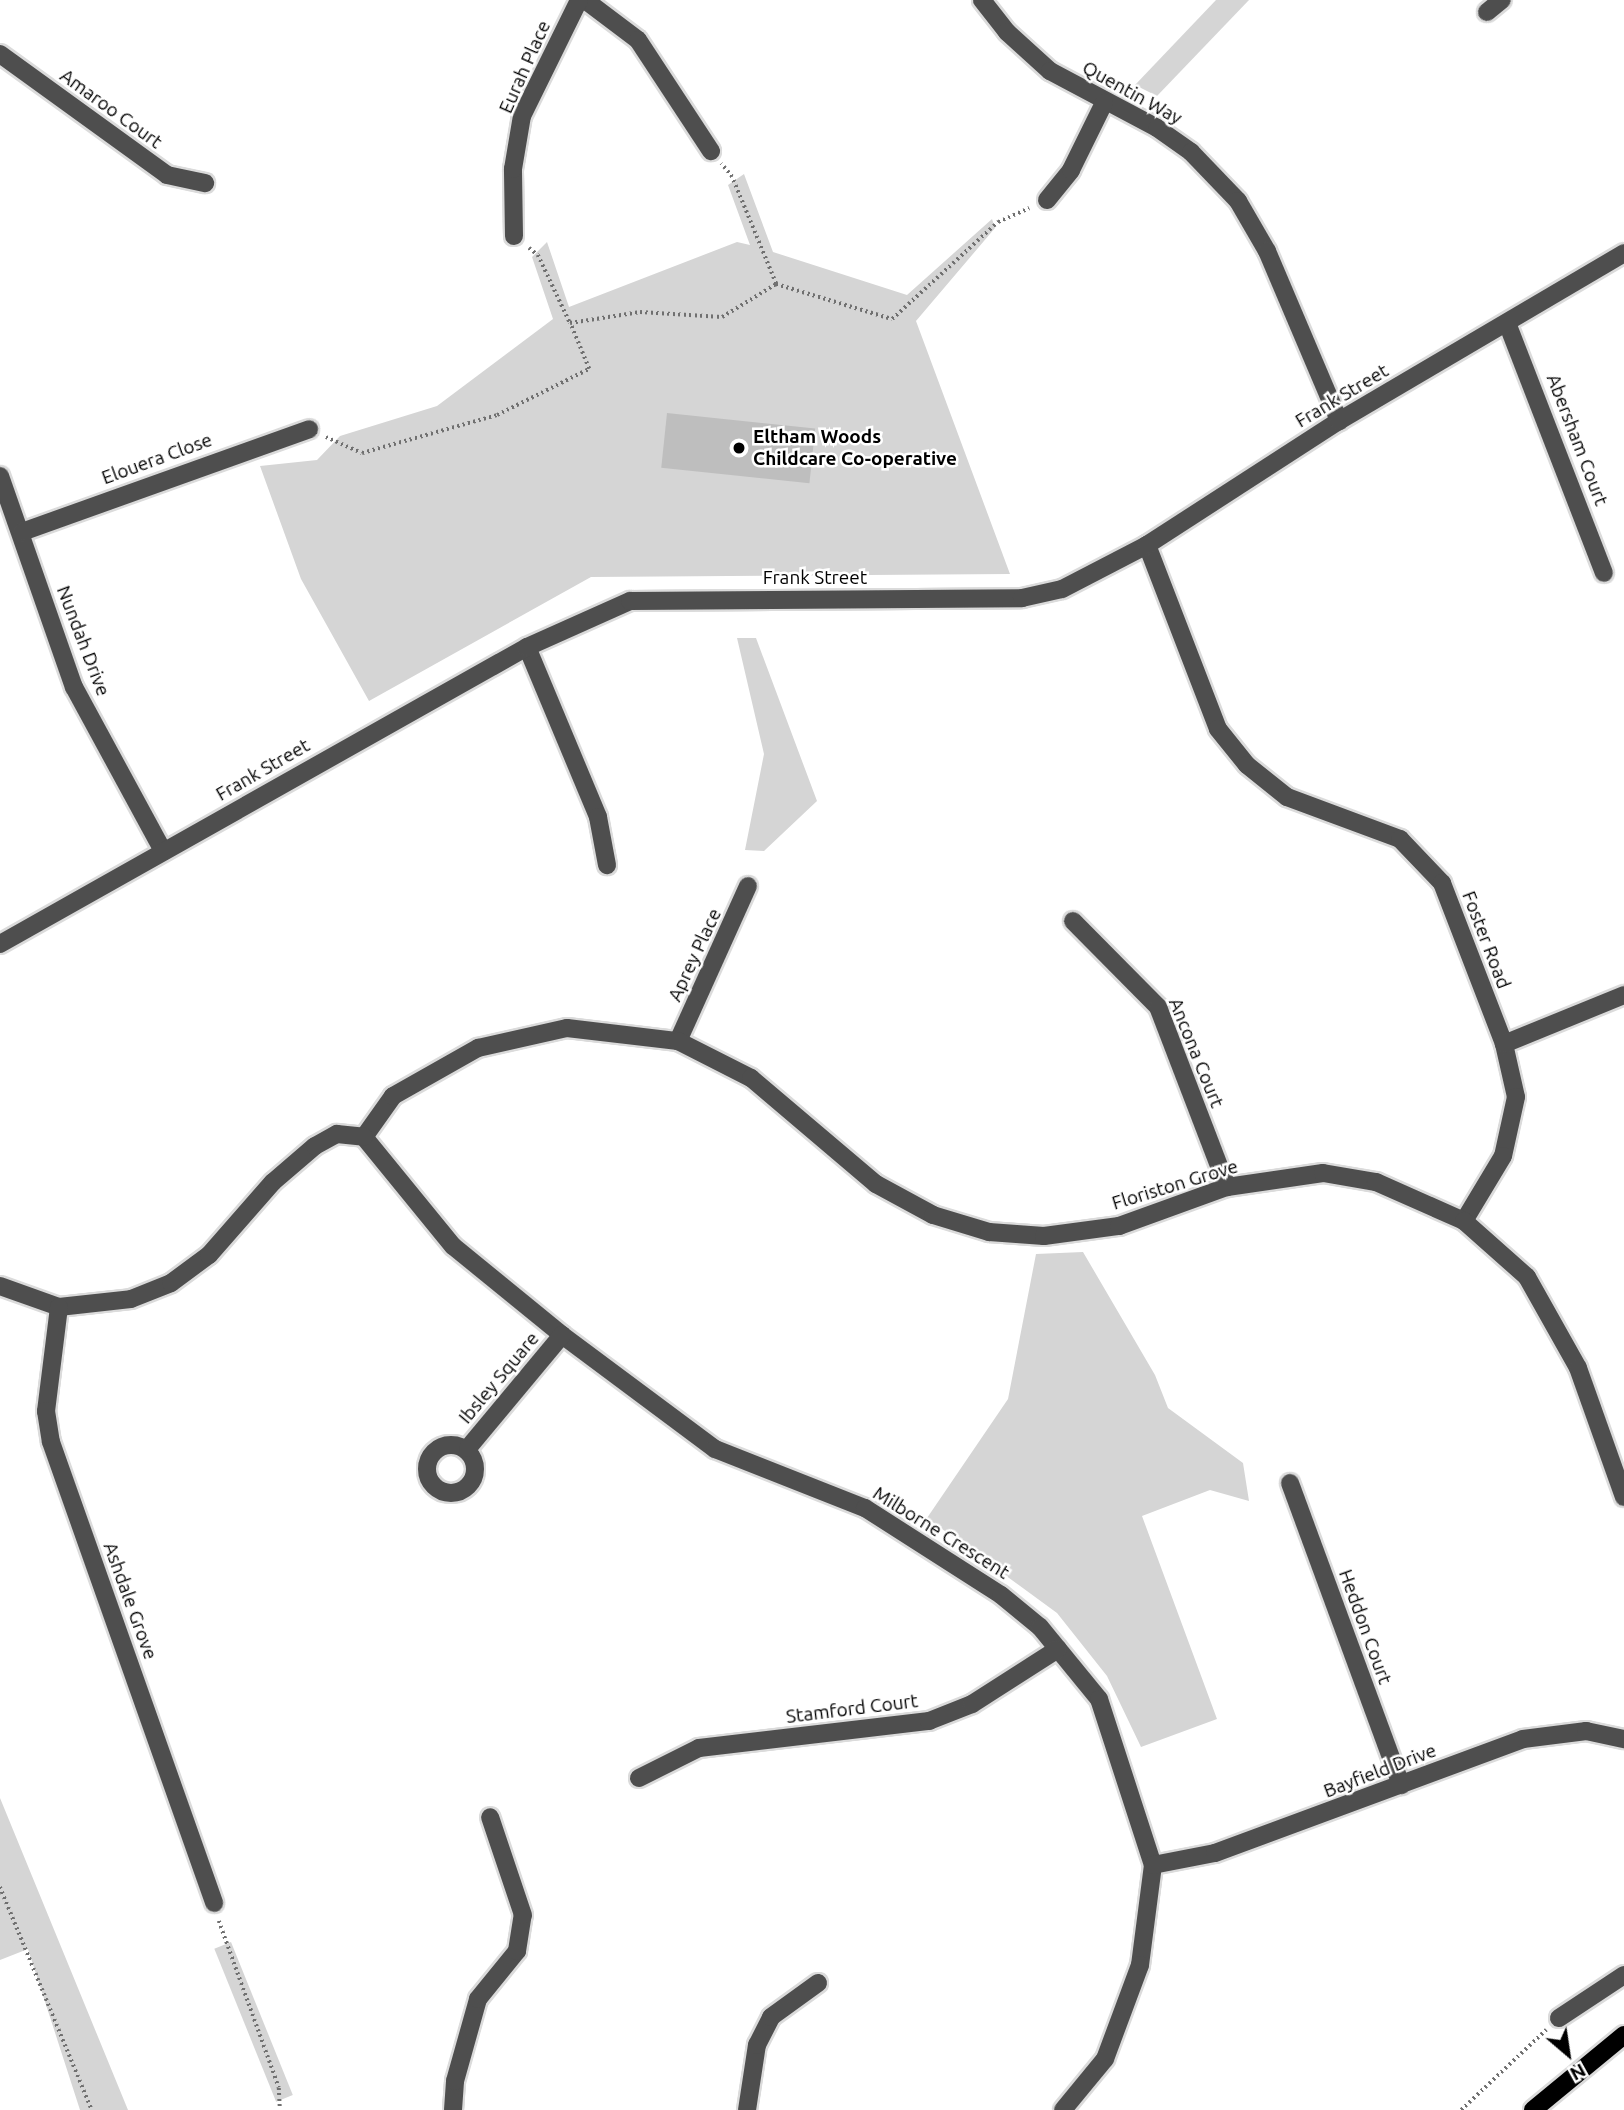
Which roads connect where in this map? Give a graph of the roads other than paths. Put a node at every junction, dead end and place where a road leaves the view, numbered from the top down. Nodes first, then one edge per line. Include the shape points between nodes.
1 (579, 0) edge
2 (586, 0) edge
3 (982, 0) edge
4 (1502, 0) edge
5 (1487, 12) dead end
6 (0, 54) edge
7 (1104, 103) junction
8 (711, 152) road end
9 (205, 183) dead end
10 (1047, 200) road end
11 (514, 236) road end
12 (1624, 253) edge
13 (1507, 323) junction
14 (1339, 421) junction
15 (309, 429) road end
16 (0, 476) edge
17 (22, 531) junction
18 (1147, 545) junction
19 (1604, 573) dead end
20 (527, 647) junction
21 (163, 851) junction
22 (607, 865) dead end
23 (748, 886) dead end
24 (1073, 921) dead end
25 (0, 944) edge
26 (1624, 995) edge
27 (678, 1041) junction
28 (1504, 1044) junction
29 (364, 1137) junction
30 (1227, 1187) junction
31 (1464, 1221) junction
32 (0, 1286) edge
33 (59, 1307) junction
34 (562, 1335) junction
35 (468, 1448) dead end
36 (1290, 1483) dead end
37 (1624, 1497) edge
38 (1058, 1649) junction
39 (1624, 1739) edge
40 (639, 1778) dead end
41 (1401, 1785) junction
42 (490, 1817) dead end
43 (1153, 1865) junction
44 (214, 1903) road end
45 (1624, 1975) edge
46 (818, 1983) dead end
47 (1559, 2018) road end
48 (1624, 2035) edge
49 (453, 2110) edge
50 (747, 2110) edge
51 (1063, 2110) edge
52 (1533, 2110) edge

1 - 11 street, Eurah Place via 522,116 513,169
2 - 8 street via 638,40
3 - 7 street, Quentin Way via 1007,32 1050,71
4 - 5 street
6 - 9 street, Amaroo Court via 167,176
7 - 10 street via 1071,170
7 - 14 street, Quentin Way via 1191,152 1238,201 1266,251
12 - 13 street, Frank Street
13 - 14 street, Frank Street
13 - 19 street, Abersham Court
14 - 18 street, Frank Street
15 - 17 street, Elouera Close
16 - 17 street, Nundah Drive
17 - 21 street, Nundah Drive via 74,687
18 - 20 street, Frank Street via 1062,589 1022,598 630,601
18 - 28 street, Foster Road via 1218,729 1247,765 1287,797 1400,839 1442,883
20 - 21 street, Frank Street
20 - 22 street via 597,817
21 - 25 street, Frank Street
23 - 27 street, Aprey Place
24 - 30 street, Ancona Court via 1158,1007
26 - 28 street
27 - 29 street, Floriston Grove via 567,1028 478,1048 393,1096
27 - 30 street, Floriston Grove via 751,1078 876,1184 933,1214 989,1232 1044,1236 1119,1226
28 - 31 street, Foster Road via 1516,1097 1503,1156
29 - 33 street via 337,1134 315,1146 272,1182 209,1255 171,1283 131,1299
29 - 34 street, Milborne Crescent via 453,1246
30 - 31 street, Floriston Grove via 1323,1173 1376,1182
31 - 37 street, Floriston Grove via 1527,1277 1552,1313 1578,1368
32 - 33 street
33 - 44 street, Ashdale Grove via 46,1411 51,1442
34 - 35 street, Ibsley Square
34 - 38 street, Milborne Crescent via 715,1449 865,1508 1001,1595
36 - 41 street, Heddon Court
38 - 40 street, Stamford Court via 972,1704 929,1721 699,1748
38 - 43 street, Milborne Crescent via 1099,1699
39 - 41 street, Bayfield Drive via 1586,1731 1522,1739
41 - 43 street, Bayfield Drive via 1215,1853
42 - 49 street via 523,1914 517,1951 478,1999 455,2081
43 - 51 street, Milborne Crescent via 1140,1965 1105,2059
45 - 47 street
46 - 50 street via 771,2017 757,2045
48 - 52 main road

